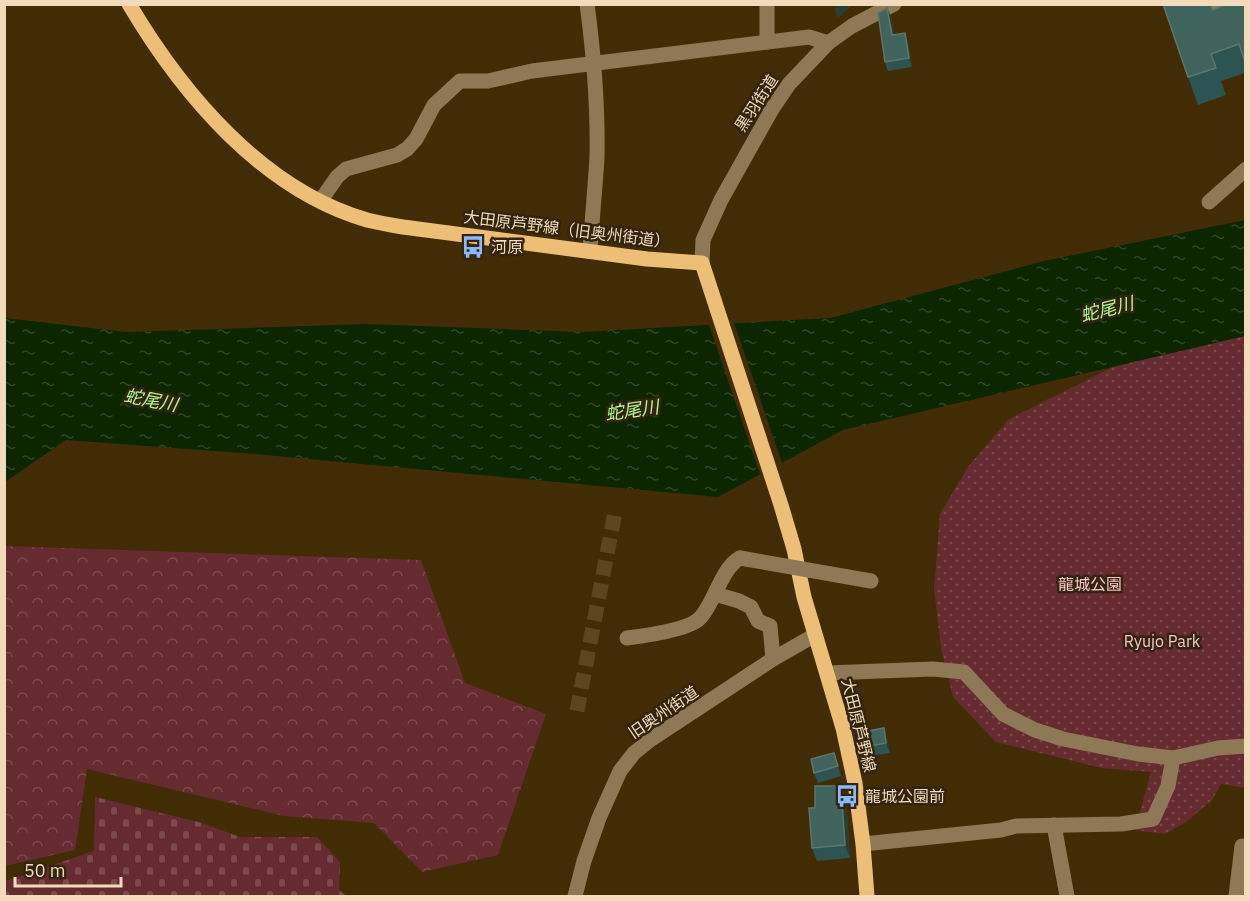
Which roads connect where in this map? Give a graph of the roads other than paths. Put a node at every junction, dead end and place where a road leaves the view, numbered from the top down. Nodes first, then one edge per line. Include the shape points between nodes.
1 (129, 4) edge
2 (587, 4) edge
3 (767, 4) edge
4 (894, 4) edge
5 (1217, 4) edge
6 (1245, 10) edge
7 (767, 42) junction
8 (828, 43) junction
9 (595, 64) junction
10 (1245, 169) edge
11 (321, 200) junction
12 (1209, 202) dead end
13 (590, 251) junction
14 (702, 263) junction
15 (871, 581) dead end
16 (715, 594) junction
17 (815, 635) junction
18 (627, 638) dead end
19 (773, 659) junction
20 (827, 673) junction
21 (1245, 746) edge
22 (1173, 758) junction
23 (1054, 825) junction
24 (863, 844) junction
25 (1242, 846) dead end
26 (575, 897) edge
27 (867, 897) edge
28 (1068, 897) edge
29 (1236, 897) edge

1 - 11 main road, 大田原芦野線（旧奥州街道） via 172,70 242,148 267,169
2 - 9 street
3 - 7 street
4 - 8 street, 黒羽街道
5 - 6 street via 1223,19
7 - 8 street via 809,37
7 - 9 street
8 - 14 street, 黒羽街道 via 789,84 750,146 703,240
9 - 11 street via 488,81 460,81 434,105 407,149 346,169
9 - 13 street via 597,158
10 - 12 street
11 - 13 main road, 大田原芦野線（旧奥州街道） via 367,220 403,227
13 - 14 main road, 大田原芦野線（旧奥州街道）
14 - 17 main road via 781,505
15 - 16 street, bridge via 740,558 732,564
16 - 18 street via 699,620
16 - 19 street via 740,601 751,608 758,621 770,626
17 - 19 street, 旧奥州街道
17 - 20 main road, 大田原芦野線
19 - 26 street, 旧奥州街道 via 634,753 620,771 599,818
20 - 22 street via 933,669 964,672 1003,714 1035,730 1092,746
20 - 24 main road, 大田原芦野線 via 855,783
21 - 22 street
22 - 23 street via 1168,786 1153,819 1121,824
23 - 24 street
23 - 28 street
24 - 27 main road, 大田原芦野線
25 - 29 street

